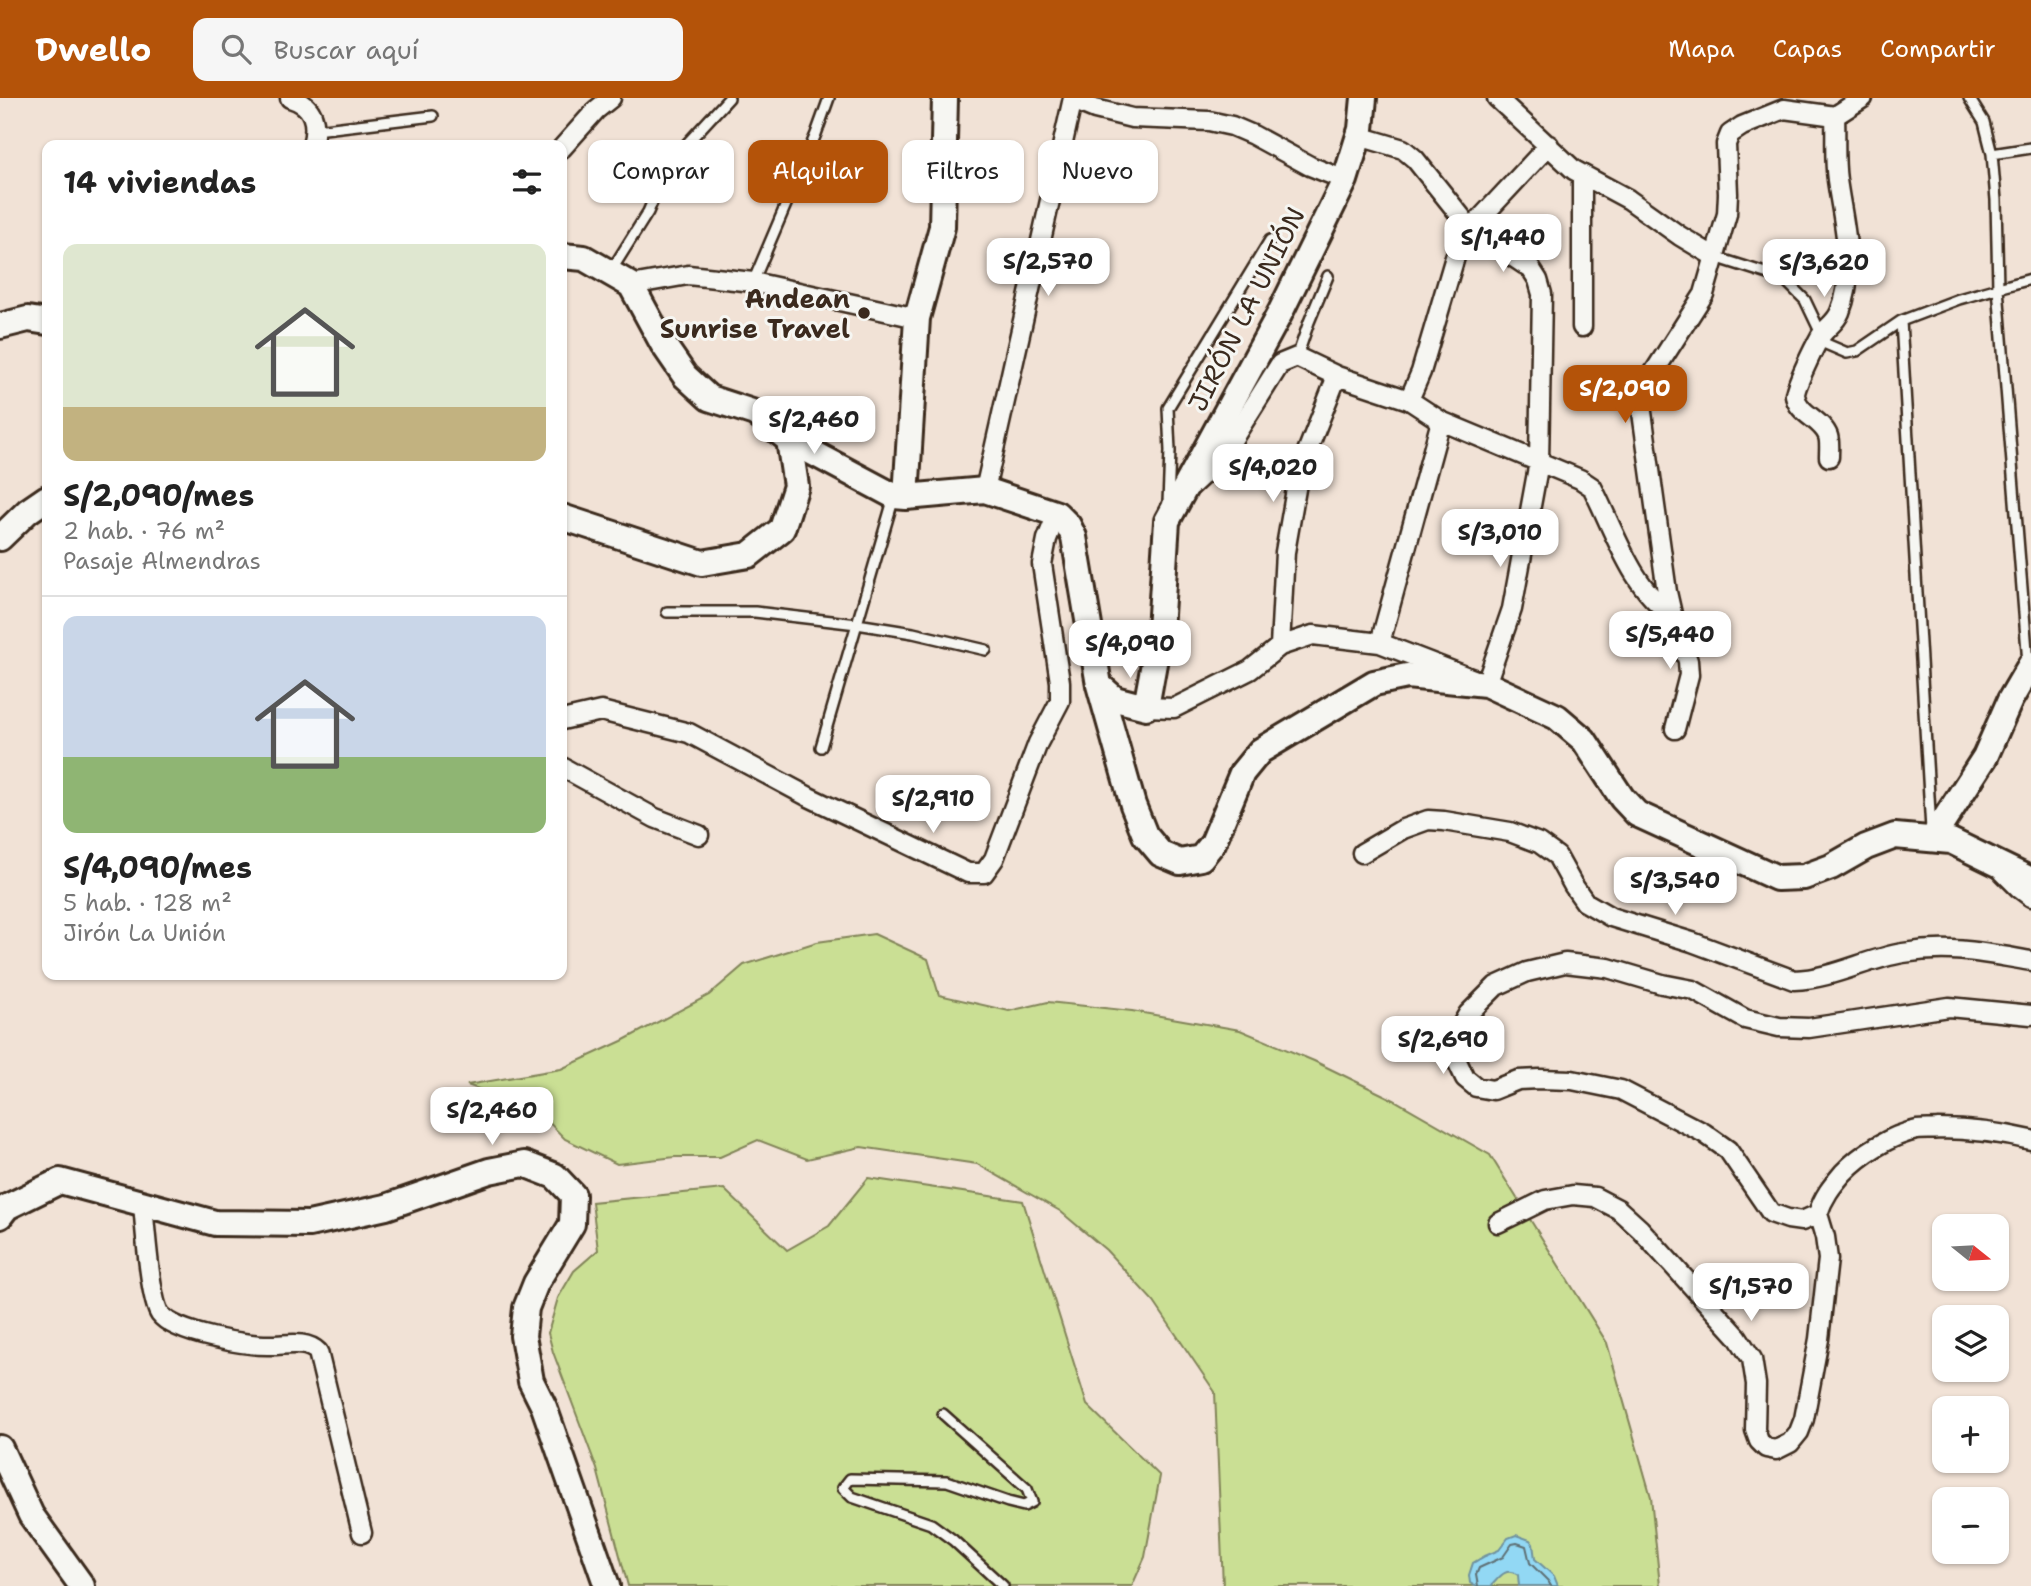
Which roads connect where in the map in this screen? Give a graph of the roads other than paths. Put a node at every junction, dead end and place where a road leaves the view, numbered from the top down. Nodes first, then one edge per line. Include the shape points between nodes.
1 (290, 98) edge
2 (611, 98) edge
3 (729, 98) edge
4 (829, 98) edge
5 (945, 98) edge
6 (1364, 98) edge
7 (1497, 98) edge
8 (1863, 98) edge
9 (1969, 98) edge
10 (1073, 99) edge
11 (1835, 116) junction
12 (433, 117) dead end
13 (1359, 136) junction
14 (314, 138) edge
15 (567, 142) edge
16 (1549, 145) junction
17 (2031, 148) edge
18 (1992, 154) junction
19 (1582, 174) junction
20 (1345, 180) junction
21 (1471, 229) junction
22 (1270, 240) dead end
23 (567, 256) edge
24 (1715, 257) junction
25 (1328, 276) dead end
26 (620, 279) junction
27 (2031, 279) edge
28 (753, 282) junction
29 (1998, 288) junction
30 (916, 318) junction
31 (42, 321) edge
32 (1900, 321) junction
33 (0, 326) edge
34 (1583, 327) dead end
35 (1821, 334) junction
36 (1297, 357) junction
37 (1337, 376) junction
38 (1409, 400) junction
39 (1441, 421) junction
40 (789, 440) junction
41 (1829, 457) dead end
42 (1539, 462) junction
43 (985, 490) junction
44 (1181, 496) junction
45 (900, 497) junction
46 (42, 501) edge
47 (1057, 514) junction
48 (567, 519) edge
49 (1167, 521) junction
50 (0, 538) edge
51 (667, 612) dead end
52 (1672, 614) junction
53 (857, 624) junction
54 (1380, 643) junction
55 (1280, 646) junction
56 (986, 650) dead end
57 (2030, 666) edge
58 (1486, 684) junction
59 (1099, 685) junction
60 (1146, 706) junction
61 (567, 719) edge
62 (1675, 729) dead end
63 (821, 747) dead end
64 (567, 770) edge
65 (699, 835) dead end
66 (1932, 839) junction
67 (1362, 853) dead end
68 (1992, 860) junction
69 (2031, 880) edge
70 (2031, 897) edge
71 (2031, 961) edge
72 (2031, 1015) edge
73 (2031, 1140) edge
74 (143, 1204) junction
75 (1818, 1214) junction
76 (0, 1216) edge
77 (1498, 1223) dead end
78 (943, 1414) dead end
79 (0, 1448) edge
80 (362, 1533) dead end
81 (82, 1586) edge
82 (607, 1586) edge
83 (1003, 1586) edge

1 - 14 street via 313,115
2 - 15 street
3 - 26 lane via 669,163
4 - 28 lane
5 - 30 main road via 942,227
6 - 13 main road, JIRÓN LA UNIÓN
7 - 16 street
8 - 11 street
9 - 18 lane via 1984,122
10 - 20 street via 1132,118 1232,126
10 - 43 street
11 - 24 street via 1784,109 1730,134 1726,144 1727,214
11 - 35 street via 1836,177 1848,252 1846,289 1833,324
12 - 14 lane
13 - 20 main road, JIRÓN LA UNIÓN
13 - 21 street via 1403,149
16 - 19 street
16 - 21 street
17 - 18 lane
18 - 29 lane
19 - 24 street
19 - 34 street
20 - 44 main road, JIRÓN LA UNIÓN via 1280,313
21 - 38 street via 1455,257
21 - 42 street via 1531,269 1538,280 1542,294
22 - 49 lane via 1168,408
23 - 26 main road via 584,258
24 - 35 lane via 1784,279 1805,300
24 - 52 street via 1704,294 1645,386 1641,405
25 - 36 lane
26 - 28 street via 688,275
26 - 40 main road via 685,376 709,398 755,413
27 - 29 lane
28 - 30 street
29 - 32 lane
29 - 57 lane
30 - 45 main road
31 - 33 main road via 28,319
32 - 35 lane via 1847,353 1826,344
32 - 66 lane
35 - 41 street via 1795,393 1798,404 1829,438
36 - 37 street
36 - 44 street via 1280,364 1221,458
37 - 38 street
37 - 55 street via 1308,445 1293,499
38 - 39 street
39 - 42 street
39 - 54 street
40 - 45 main road
40 - 48 main road via 796,486 782,529 750,555 702,563
42 - 52 street via 1592,487 1637,579 1660,607
42 - 58 street via 1512,609
43 - 45 main road
43 - 47 main road
44 - 49 main road, JIRÓN LA UNIÓN
45 - 53 lane
46 - 50 main road
47 - 59 main road via 1074,537
47 - 61 street via 1042,565 1060,701 984,873 968,873 689,733 601,711
49 - 60 main road, JIRÓN LA UNIÓN via 1160,630
51 - 53 lane via 755,612
52 - 62 street via 1689,675
53 - 56 lane
53 - 63 lane
54 - 55 street via 1313,635
54 - 58 street
55 - 60 street via 1250,670 1174,708
57 - 66 main road via 1984,757
58 - 59 main road via 1407,676 1374,683 1260,751 1242,773 1202,859 1180,862 1161,854 1145,835
58 - 66 main road via 1557,717 1584,740 1637,814 1777,878 1804,877 1895,836
59 - 60 main road via 1115,699
64 - 65 street via 655,818
66 - 68 main road via 1951,841
67 - 71 street via 1428,820 1510,832 1557,856 1586,902 1611,917 1794,980 1940,948
68 - 69 main road
68 - 70 street
72 - 75 street via 1949,1007 1809,1028 1779,1027 1745,1019 1693,990 1608,968 1565,963 1496,986 1468,1014 1457,1033 1456,1059 1465,1079 1476,1087 1493,1090 1518,1080 1540,1079 1621,1090 1728,1150 1772,1213 1802,1221
73 - 75 street via 1958,1129 1917,1130 1878,1144 1853,1162 1830,1188
74 - 76 main road via 61,1181 7,1207
74 - 80 street via 153,1294 160,1314 199,1334 257,1346 304,1344 318,1352
74 - 82 main road via 215,1223 309,1224 386,1207 524,1164 555,1176 573,1195 572,1224 536,1283 526,1308 523,1336 531,1381
75 - 77 street via 1828,1259 1819,1339 1799,1432 1776,1450 1766,1448 1755,1430 1752,1359 1737,1336 1618,1209 1595,1197 1573,1195 1545,1200
78 - 83 lane via 1027,1489 1032,1503 1008,1502 947,1481 850,1479 843,1488 852,1497 931,1524
79 - 81 main road via 31,1516

